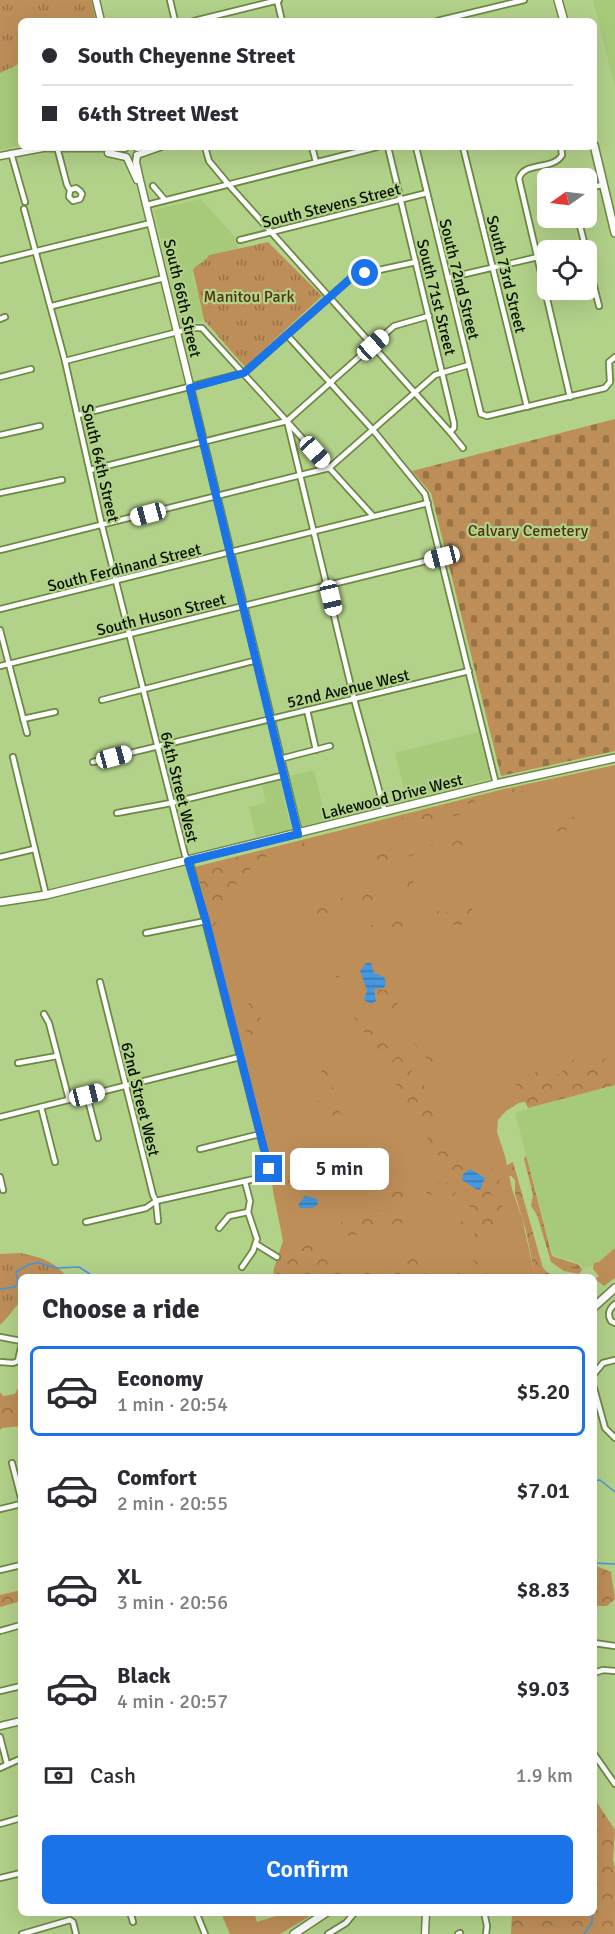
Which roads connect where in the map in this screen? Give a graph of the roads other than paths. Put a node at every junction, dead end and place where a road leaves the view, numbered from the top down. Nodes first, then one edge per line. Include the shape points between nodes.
1 (96, 0) edge
2 (170, 0) edge
3 (278, 0) edge
4 (524, 0) edge
5 (558, 0) edge
6 (100, 18) edge
7 (175, 18) edge
8 (206, 18) edge
9 (281, 18) edge
10 (449, 18) edge
11 (563, 18) edge
12 (34, 150) edge
13 (58, 150) edge
14 (90, 150) edge
15 (125, 150) edge
16 (206, 150) edge
17 (313, 150) edge
18 (365, 150) edge
19 (389, 150) edge
20 (417, 150) edge
21 (465, 150) edge
22 (561, 150) edge
23 (595, 150) edge
24 (137, 152) edge
25 (11, 153) junction
26 (0, 156) edge
27 (126, 157) junction
28 (316, 162) junction
29 (229, 185) junction
30 (603, 185) junction
31 (153, 186) dead end
32 (597, 186) edge
33 (70, 190) dead end
34 (427, 193) junction
35 (401, 199) junction
36 (165, 201) junction
37 (25, 202) dead end
38 (147, 205) junction
39 (24, 209) dead end
40 (151, 223) junction
41 (271, 232) junction
42 (615, 233) edge
43 (240, 240) dead end
44 (37, 251) junction
45 (537, 253) edge
46 (537, 257) edge
47 (0, 260) edge
48 (416, 262) junction
49 (493, 268) junction
50 (164, 278) junction
51 (448, 278) junction
52 (330, 296) junction
53 (597, 298) edge
54 (548, 300) edge
55 (52, 306) junction
56 (599, 306) dead end
57 (429, 316) junction
58 (178, 333) junction
59 (287, 335) junction
60 (373, 345) junction
61 (615, 357) edge
62 (65, 361) junction
63 (469, 365) junction
64 (31, 369) dead end
65 (443, 372) junction
66 (244, 373) junction
67 (0, 377) edge
68 (330, 382) junction
69 (190, 388) junction
70 (415, 392) junction
71 (570, 397) junction
72 (526, 407) junction
73 (78, 416) junction
74 (287, 421) junction
75 (40, 426) dead end
76 (373, 430) junction
77 (450, 432) junction
78 (0, 435) edge
79 (204, 442) junction
80 (463, 448) dead end
81 (329, 468) junction
82 (90, 470) junction
83 (300, 476) junction
84 (62, 480) dead end
85 (0, 493) edge
86 (217, 496) junction
87 (428, 503) junction
88 (373, 516) junction
89 (102, 526) junction
90 (315, 531) junction
91 (0, 550) edge
92 (231, 552) junction
93 (442, 557) junction
94 (117, 581) junction
95 (328, 585) junction
96 (244, 606) junction
97 (0, 609) edge
98 (0, 630) edge
99 (130, 634) junction
100 (257, 660) junction
101 (9, 664) junction
102 (0, 666) edge
103 (469, 671) junction
104 (144, 689) junction
105 (354, 699) junction
106 (102, 700) dead end
107 (307, 710) junction
108 (55, 712) dead end
109 (271, 718) junction
110 (23, 719) junction
111 (152, 724) joint
112 (27, 733) dead end
113 (157, 746) junction
114 (330, 746) dead end
115 (316, 750) junction
116 (13, 757) dead end
117 (615, 758) edge
118 (280, 759) junction
119 (93, 762) dead end
120 (285, 775) junction
121 (496, 784) junction
122 (171, 803) junction
123 (385, 812) junction
124 (117, 813) dead end
125 (298, 834) junction
126 (34, 849) junction
127 (0, 857) edge
128 (188, 861) junction
129 (46, 895) junction
130 (0, 902) edge
131 (206, 921) junction
132 (146, 933) dead end
133 (100, 982) dead end
134 (44, 1014) dead end
135 (57, 1056) junction
136 (240, 1057) junction
137 (18, 1063) dead end
138 (125, 1086) junction
139 (87, 1095) junction
140 (69, 1100) junction
141 (41, 1107) junction
142 (0, 1117) edge
143 (260, 1134) junction
144 (98, 1138) dead end
145 (200, 1149) dead end
146 (56, 1162) dead end
147 (0, 1177) edge
148 (245, 1182) junction
149 (3, 1190) dead end
150 (156, 1201) junction
151 (248, 1212) junction
152 (158, 1221) dead end
153 (86, 1222) dead end
154 (219, 1228) dead end
155 (256, 1244) junction
156 (277, 1257) dead end
157 (242, 1267) dead end
158 (615, 1288) edge
159 (597, 1303) edge
160 (615, 1304) edge
161 (615, 1323) edge
162 (0, 1337) edge
163 (18, 1340) edge
164 (18, 1360) edge
165 (615, 1360) edge
166 (0, 1362) edge
167 (597, 1370) edge
168 (597, 1399) edge
169 (615, 1438) edge
170 (12, 1463) dead end
171 (18, 1486) edge
172 (18, 1505) edge
173 (0, 1509) edge
174 (18, 1566) edge
175 (0, 1570) edge
176 (18, 1626) edge
177 (0, 1631) edge
178 (597, 1643) edge
179 (615, 1646) edge
180 (615, 1671) edge
181 (597, 1672) edge
182 (18, 1687) edge
183 (0, 1691) edge
184 (18, 1722) edge
185 (0, 1726) edge
186 (0, 1737) edge
187 (597, 1758) edge
188 (18, 1760) edge
189 (7, 1764) junction
190 (0, 1768) edge
191 (615, 1784) edge
192 (18, 1819) edge
193 (0, 1824) edge
194 (18, 1874) edge
195 (0, 1878) edge
196 (131, 1916) edge
197 (198, 1916) edge
198 (321, 1916) edge
199 (349, 1916) edge
200 (426, 1916) edge
201 (485, 1916) edge
202 (351, 1918) joint
203 (133, 1922) dead end
204 (23, 1933) edge
205 (76, 1934) edge
206 (205, 1934) edge
207 (294, 1934) edge
208 (328, 1934) edge
209 (425, 1934) edge
210 (486, 1934) edge

1 - 6 street
2 - 7 street
3 - 8 street
3 - 9 street
4 - 10 street
5 - 11 main road
12 - 25 street
13 - 33 street
14 - 27 street
15 - 27 street, South 66th Street
16 - 29 street via 209,161
17 - 28 street
18 - 28 street
19 - 35 street, South 71st Street
20 - 34 street, South 72nd Street
21 - 49 street, South 73rd Street
22 - 45 street via 557,162 524,170 519,175
23 - 30 main road
24 - 27 street via 132,159
24 - 38 street, South 66th Street
25 - 26 street
25 - 37 street
27 - 38 street, South 66th Street
28 - 29 street
29 - 36 street
29 - 41 street
30 - 32 street
30 - 42 main road
31 - 36 street
34 - 35 street, South Stevens Street
34 - 51 street, South 72nd Street
35 - 41 street, South Stevens Street
35 - 48 street, South 71st Street
36 - 38 street
38 - 40 street, South 66th Street
39 - 44 street, South 64th Street
40 - 44 street
40 - 50 street, South 66th Street
41 - 43 street, South Stevens Street
41 - 52 street
44 - 47 street
44 - 55 street, South 64th Street
46 - 49 street
48 - 52 street via 358,275
48 - 57 street, South 71st Street
49 - 51 street
49 - 72 street, South 73rd Street
50 - 55 street
50 - 58 street, South 66th Street
51 - 63 street, South 72nd Street
52 - 59 street
52 - 60 street
53 - 56 street
54 - 71 street
55 - 62 street, South 64th Street
57 - 60 street via 394,326
57 - 65 street, South 71st Street
58 - 62 street
58 - 66 street via 204,330
58 - 69 street, South 66th Street
59 - 66 street
59 - 68 street
60 - 68 street
60 - 70 street
61 - 71 street via 609,362 607,387
62 - 73 street, South 64th Street
63 - 65 street
63 - 72 street, South 72nd Street via 483,415
64 - 67 street
65 - 70 street
65 - 77 street, South 71st Street via 454,423
66 - 69 street
66 - 74 street
68 - 74 street
68 - 76 street
69 - 73 street
69 - 79 street, South 66th Street
70 - 76 street
70 - 77 street
71 - 72 street
73 - 82 street, South 64th Street
74 - 79 street
74 - 81 street
74 - 83 street
75 - 78 street
76 - 81 street
76 - 87 street via 423,490
77 - 80 street
79 - 82 street
79 - 86 street, South 66th Street
81 - 83 street
81 - 88 street
82 - 89 street, South 64th Street
83 - 86 street
83 - 90 street
84 - 85 street
86 - 89 street
86 - 92 street, South 66th Street
87 - 88 street, South Ferdinand Street
87 - 93 street
88 - 90 street, South Ferdinand Street
89 - 91 street
89 - 94 street, South 64th Street
90 - 92 street, South Ferdinand Street
90 - 95 street
92 - 94 street, South Ferdinand Street
92 - 96 street, South 66th Street
93 - 95 street, South Huson Street
93 - 103 street
94 - 97 street, South Ferdinand Street
94 - 99 street, South 64th Street
95 - 96 street, South Huson Street
95 - 105 street
96 - 99 street, South Huson Street
96 - 100 street, South 66th Street
98 - 101 street
99 - 101 street, South Huson Street
99 - 104 street, South 64th Street
100 - 104 street
100 - 109 street, South 66th Street
101 - 102 street, South Huson Street
101 - 110 street
103 - 105 street, 52nd Avenue West
103 - 121 street
104 - 106 street
104 - 111 street, South 64th Street
105 - 107 street, 52nd Avenue West
105 - 123 street
107 - 109 street, 52nd Avenue West
107 - 115 street
108 - 110 street
109 - 113 street, 52nd Avenue West
109 - 118 street, South 66th Street
110 - 112 street
111 - 113 street, 64th Street West
113 - 119 street, 52nd Avenue West
113 - 122 street, 64th Street West
114 - 115 street
115 - 118 street
116 - 126 street
117 - 121 main road, Lakewood Drive West
118 - 120 street, South 66th Street
120 - 122 street
120 - 125 street, South 66th Street
121 - 123 main road, Lakewood Drive West
122 - 124 street
122 - 128 street, 64th Street West
123 - 125 main road, Lakewood Drive West
125 - 128 main road, Lakewood Drive West
126 - 127 street
126 - 129 street
128 - 129 main road, Lakewood Drive West
128 - 131 street, 64th Street West
129 - 130 main road, Lakewood Drive West
131 - 132 street
131 - 136 street, 64th Street West
133 - 138 street, 62nd Street West
134 - 135 street
135 - 137 street
135 - 140 street
136 - 138 street
136 - 143 street, 64th Street West
138 - 139 street
138 - 150 street, 62nd Street West
139 - 140 street
139 - 144 street
140 - 141 street
141 - 142 street
141 - 146 street
143 - 145 street
143 - 148 street, 64th Street West via 268,1173
147 - 149 street
148 - 150 street
148 - 151 street via 250,1201
150 - 152 street, 62nd Street West
150 - 153 street via 146,1208
151 - 154 street via 229,1216
151 - 155 street
155 - 156 street
155 - 157 street
158 - 159 main road
160 - 161 street via 609,1316
162 - 163 street
164 - 166 street via 16,1363
165 - 167 street via 603,1363
168 - 169 street via 605,1428
170 - 171 street
172 - 173 street
174 - 175 street
176 - 177 street
178 - 179 street
180 - 181 street
182 - 183 street
184 - 185 street
186 - 189 street
187 - 191 street
188 - 189 street
189 - 190 street
192 - 193 street
194 - 195 street
196 - 203 street
197 - 206 street
198 - 207 main road
199 - 202 street
200 - 209 street
201 - 210 street
202 - 208 street
204 - 205 street via 71,1920

